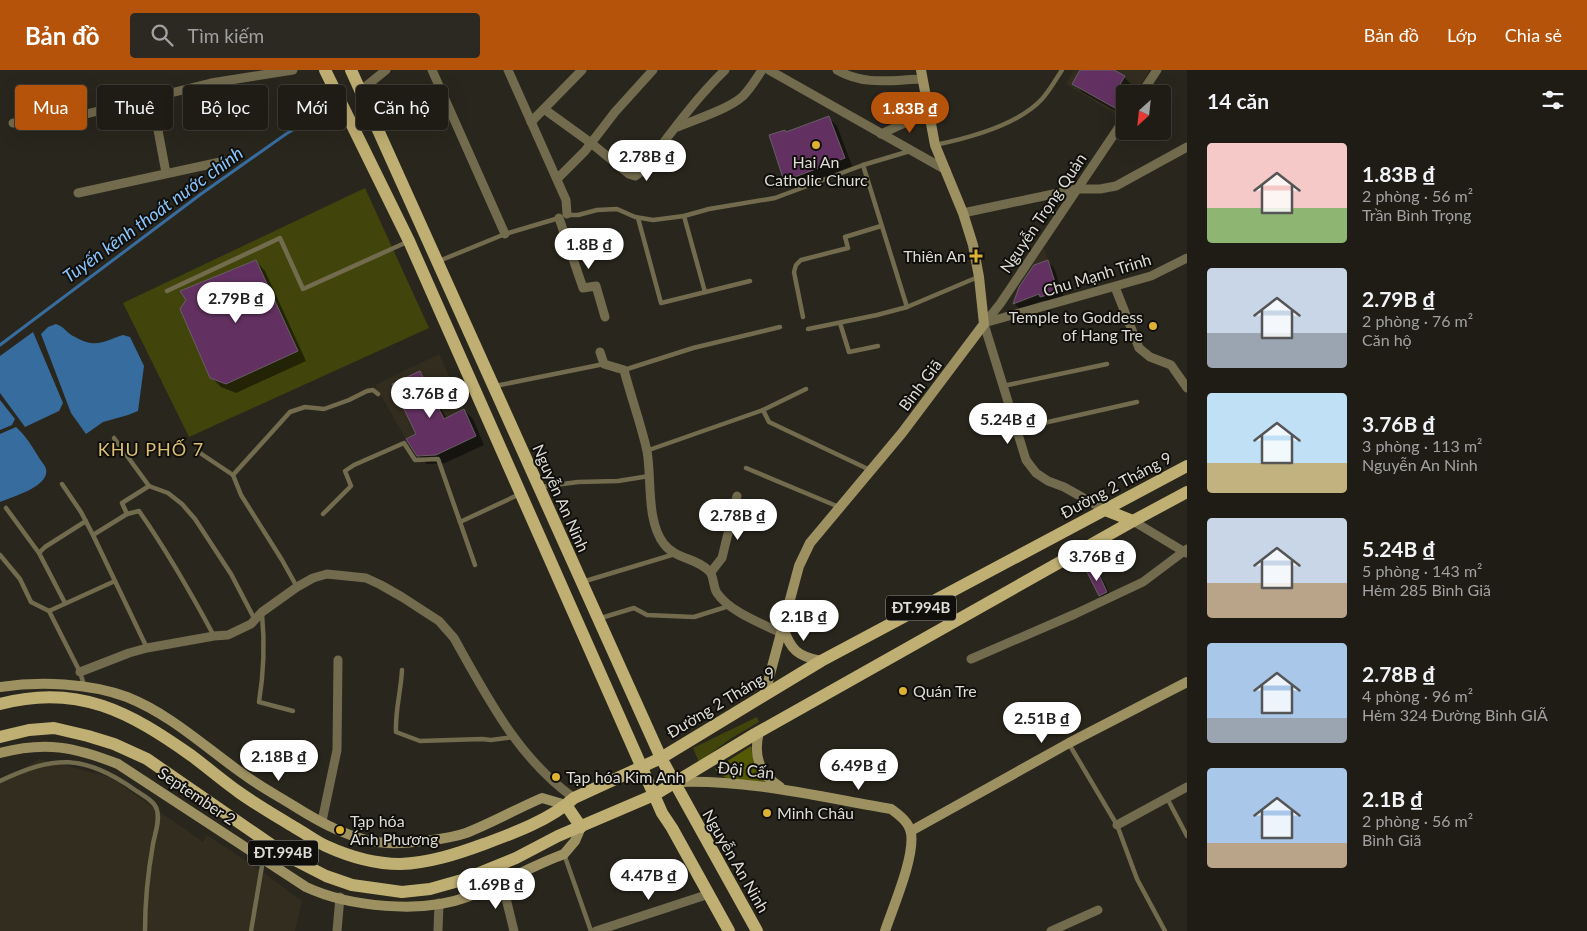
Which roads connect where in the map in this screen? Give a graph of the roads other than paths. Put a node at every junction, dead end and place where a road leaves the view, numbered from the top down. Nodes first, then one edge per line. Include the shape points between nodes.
1 (293, 70) edge
2 (326, 70) edge
3 (351, 70) edge
4 (386, 70) edge
5 (432, 70) edge
6 (582, 70) edge
7 (653, 70) edge
8 (725, 70) edge
9 (762, 70) edge
10 (769, 70) edge
11 (837, 70) edge
12 (1062, 70) edge
13 (1157, 70) edge
14 (512, 72) edge
15 (921, 74) edge
16 (357, 85) edge
17 (367, 85) edge
18 (1147, 85) edge
19 (173, 93) edge
20 (544, 109) junction
21 (97, 111) edge
22 (928, 112) junction
23 (531, 122) junction
24 (13, 123) dead end
25 (675, 128) junction
26 (158, 130) edge
27 (378, 130) edge
28 (1116, 131) edge
29 (881, 134) junction
30 (591, 142) junction
31 (936, 145) junction
32 (1187, 147) edge
33 (911, 151) junction
34 (234, 159) dead end
35 (863, 165) junction
36 (946, 170) junction
37 (166, 173) junction
38 (557, 179) junction
39 (1077, 189) junction
40 (78, 193) dead end
41 (963, 213) junction
42 (563, 216) junction
43 (684, 216) junction
44 (638, 218) junction
45 (881, 226) junction
46 (425, 234) junction
47 (505, 234) junction
48 (409, 241) junction
49 (1187, 258) edge
50 (438, 262) junction
51 (979, 277) junction
52 (750, 280) dead end
53 (1115, 287) junction
54 (167, 291) dead end
55 (706, 292) junction
56 (907, 307) junction
57 (605, 317) dead end
58 (803, 317) dead end
59 (840, 323) junction
60 (984, 324) junction
61 (780, 328) dead end
62 (808, 329) dead end
63 (878, 346) dead end
64 (600, 352) dead end
65 (604, 364) junction
66 (1107, 364) dead end
67 (624, 370) junction
68 (1003, 386) junction
69 (495, 387) junction
70 (1187, 388) edge
71 (806, 389) dead end
72 (378, 394) dead end
73 (1137, 402) dead end
74 (763, 410) junction
75 (1016, 429) junction
76 (114, 438) dead end
77 (197, 451) dead end
78 (646, 451) junction
79 (1187, 466) edge
80 (746, 468) dead end
81 (872, 470) junction
82 (233, 475) junction
83 (650, 476) junction
84 (62, 484) dead end
85 (149, 486) junction
86 (538, 487) junction
87 (1187, 492) edge
88 (522, 493) junction
89 (736, 496) dead end
90 (840, 507) junction
91 (6, 508) dead end
92 (1105, 510) junction
93 (127, 514) junction
94 (323, 514) dead end
95 (86, 521) junction
96 (1133, 521) junction
97 (460, 522) junction
98 (93, 535) junction
99 (1186, 551) edge
100 (39, 553) junction
101 (676, 554) junction
102 (0, 555) edge
103 (475, 565) dead end
104 (710, 572) junction
105 (115, 581) junction
106 (582, 583) junction
107 (297, 587) junction
108 (65, 603) junction
109 (729, 606) junction
110 (49, 611) junction
111 (262, 612) junction
112 (598, 619) junction
113 (255, 620) junction
114 (782, 631) junction
115 (214, 636) junction
116 (147, 648) junction
117 (971, 659) dead end
118 (338, 660) dead end
119 (821, 661) junction
120 (402, 670) dead end
121 (80, 672) junction
122 (1187, 682) edge
123 (84, 686) junction
124 (0, 687) edge
125 (765, 693) junction
126 (0, 704) edge
127 (294, 711) dead end
128 (758, 732) junction
129 (513, 736) junction
130 (0, 737) edge
131 (1069, 743) junction
132 (0, 753) edge
133 (660, 758) junction
134 (642, 767) junction
135 (0, 781) edge
136 (673, 782) junction
137 (1187, 787) edge
138 (783, 789) junction
139 (654, 795) junction
140 (1167, 798) junction
141 (570, 801) junction
142 (322, 821) junction
143 (1117, 825) junction
144 (581, 827) junction
145 (911, 831) junction
146 (1187, 836) edge
147 (564, 854) junction
148 (263, 860) junction
149 (502, 882) junction
150 (709, 894) junction
151 (340, 897) junction
152 (439, 903) junction
153 (1098, 910) dead end
154 (144, 931) edge
155 (252, 931) edge
156 (337, 931) edge
157 (438, 931) edge
158 (514, 931) edge
159 (591, 931) edge
160 (596, 931) edge
161 (729, 931) edge
162 (758, 931) edge
163 (885, 931) edge
164 (1051, 931) edge
165 (1165, 931) edge

1 - 19 street
2 - 48 main road, Nguyễn An Ninh
3 - 16 main road, Nguyễn An Ninh
4 - 17 street
5 - 47 street
6 - 20 street
7 - 30 street
8 - 25 street
9 - 25 street via 742,97
10 - 29 street
11 - 15 street via 867,82
12 - 31 lane via 1042,99 1021,116 972,137
13 - 18 street
14 - 23 street
15 - 22 street
20 - 23 street
20 - 30 street
21 - 24 street via 58,121
22 - 29 street
22 - 31 street
23 - 38 street
25 - 30 street via 635,176 628,174
26 - 37 street
27 - 46 main road, Nguyễn An Ninh
28 - 39 street, Nguyễn Trọng Quản
29 - 33 street
30 - 38 street
31 - 36 street
32 - 39 street via 1116,186
33 - 35 lane
33 - 36 street
34 - 37 street
35 - 43 lane via 775,198 709,208
35 - 45 lane
36 - 41 street
37 - 40 street
38 - 42 street via 566,200
39 - 41 street
39 - 60 street, Nguyễn Trọng Quản
41 - 51 street
42 - 44 lane via 617,208
42 - 47 lane
42 - 57 street via 583,288 596,286
43 - 44 lane via 653,220
43 - 55 lane
44 - 55 lane via 661,303
45 - 56 lane
45 - 58 lane via 844,237 848,248 800,260 794,272
46 - 48 main road
46 - 50 main road, Nguyễn An Ninh
47 - 50 lane
48 - 54 lane via 304,289 280,238
48 - 88 main road, Nguyễn An Ninh
49 - 53 street, Chu Mạnh Trinh via 1152,276
50 - 69 main road, Nguyễn An Ninh
51 - 56 lane
51 - 60 street
52 - 55 lane
53 - 60 street, Chu Mạnh Trinh
53 - 70 street via 1139,348 1171,366
56 - 59 lane
59 - 62 lane
59 - 63 lane via 849,352
60 - 68 street
60 - 81 street, Bình Giã
61 - 67 lane via 693,348
64 - 65 street
65 - 67 street
65 - 69 lane
66 - 68 lane
67 - 78 street
68 - 75 street
69 - 86 main road, Nguyễn An Ninh
71 - 74 lane
72 - 82 lane via 373,390 367,391 324,409 305,407 290,412
73 - 75 lane
74 - 78 lane
74 - 81 lane via 769,422
75 - 92 street via 1026,460 1036,473
76 - 85 lane
77 - 82 lane
78 - 83 street
79 - 92 main road, Đường 2 Tháng 9 / ĐT.994B
80 - 90 lane
81 - 90 street, Bình Giã
82 - 107 lane via 241,495
83 - 86 lane
83 - 101 street via 652,510 660,538
84 - 95 lane
85 - 93 lane via 122,503
85 - 113 lane via 168,493 195,520 231,574
86 - 106 main road, Nguyễn An Ninh
87 - 96 main road, ĐT.994B
88 - 97 lane
88 - 134 main road, Nguyễn An Ninh
89 - 104 street via 722,558
90 - 114 street, Bình Giã via 810,543 799,566
91 - 100 lane
92 - 96 main road
92 - 119 main road, Đường 2 Tháng 9 / ĐT.994B
93 - 98 lane
93 - 115 lane via 139,511 193,595
94 - 97 lane via 351,486 345,471 404,443 416,460 438,459
95 - 98 lane
95 - 100 lane
96 - 99 street
96 - 128 main road, ĐT.994B
97 - 103 lane
98 - 105 lane
99 - 117 street via 1143,582
100 - 108 lane
101 - 104 street via 697,562
101 - 106 lane
102 - 110 lane via 20,579 31,602
104 - 109 street via 716,592
105 - 108 lane
105 - 116 lane
106 - 112 main road, Nguyễn An Ninh
107 - 111 street
107 - 129 street via 327,574 366,578 402,596 439,621 454,638 498,716
108 - 110 lane
109 - 112 lane via 694,617 646,615 634,608
109 - 114 street
110 - 121 lane
111 - 113 street
111 - 127 lane via 265,639 259,702
112 - 133 main road, Nguyễn An Ninh
113 - 115 street via 228,635
114 - 119 street via 794,651 805,658
114 - 125 street, Bình Giã
115 - 116 street
116 - 121 street
118 - 142 street via 337,750
119 - 125 main road, Đường 2 Tháng 9 / ĐT.994B
120 - 129 lane via 396,732 420,741 491,740
121 - 123 lane
122 - 131 street
123 - 124 street, ĐT.994B via 25,683
123 - 142 street, ĐT.994B via 126,698 167,718 246,776
125 - 133 main road, Đường 2 Tháng 9 / ĐT.994B
126 - 141 main road, September 2 / ĐT.994B via 50,696 110,708 162,736 240,793 326,846 375,862 399,864 455,855 532,824
128 - 136 main road, ĐT.994B
128 - 138 street via 758,760 770,780
129 - 141 street
130 - 144 main road, September 2 / ĐT.994B via 54,728 114,744 147,759 288,857 352,885 402,892 430,889 516,858
131 - 143 lane
131 - 145 street
132 - 148 street, September 2 / ĐT.994B via 17,748 62,747 118,764
133 - 134 main road, Đường 2 Tháng 9 / ĐT.994B
133 - 136 main road, Nguyễn An Ninh
134 - 139 main road, Nguyễn An Ninh
134 - 141 main road, September 2 / ĐT.994B
135 - 154 lane via 46,763 67,762 111,775 155,804 158,813
136 - 138 street, Đội Cấn via 716,782
136 - 139 main road, ĐT.994B
136 - 162 main road, Nguyễn An Ninh
137 - 140 street
138 - 145 street, Đội Cấn via 891,809 903,818
139 - 144 main road, September 2 / ĐT.994B
139 - 150 main road, Nguyễn An Ninh
140 - 143 street
140 - 146 lane
141 - 142 street, ĐT.994B via 542,798 453,837 388,843 353,836
141 - 144 main road
143 - 165 lane via 1137,878
144 - 147 street
145 - 163 street via 906,868
147 - 149 street, September 2 / ĐT.994B
147 - 159 lane
148 - 151 street, September 2 / ĐT.994B via 313,890
148 - 155 lane
149 - 152 street, September 2 / ĐT.994B via 465,898
149 - 158 street
150 - 160 street
150 - 161 main road, Nguyễn An Ninh
151 - 152 street, September 2 / ĐT.994B via 358,904 418,906
151 - 156 street
152 - 157 street
153 - 164 street

